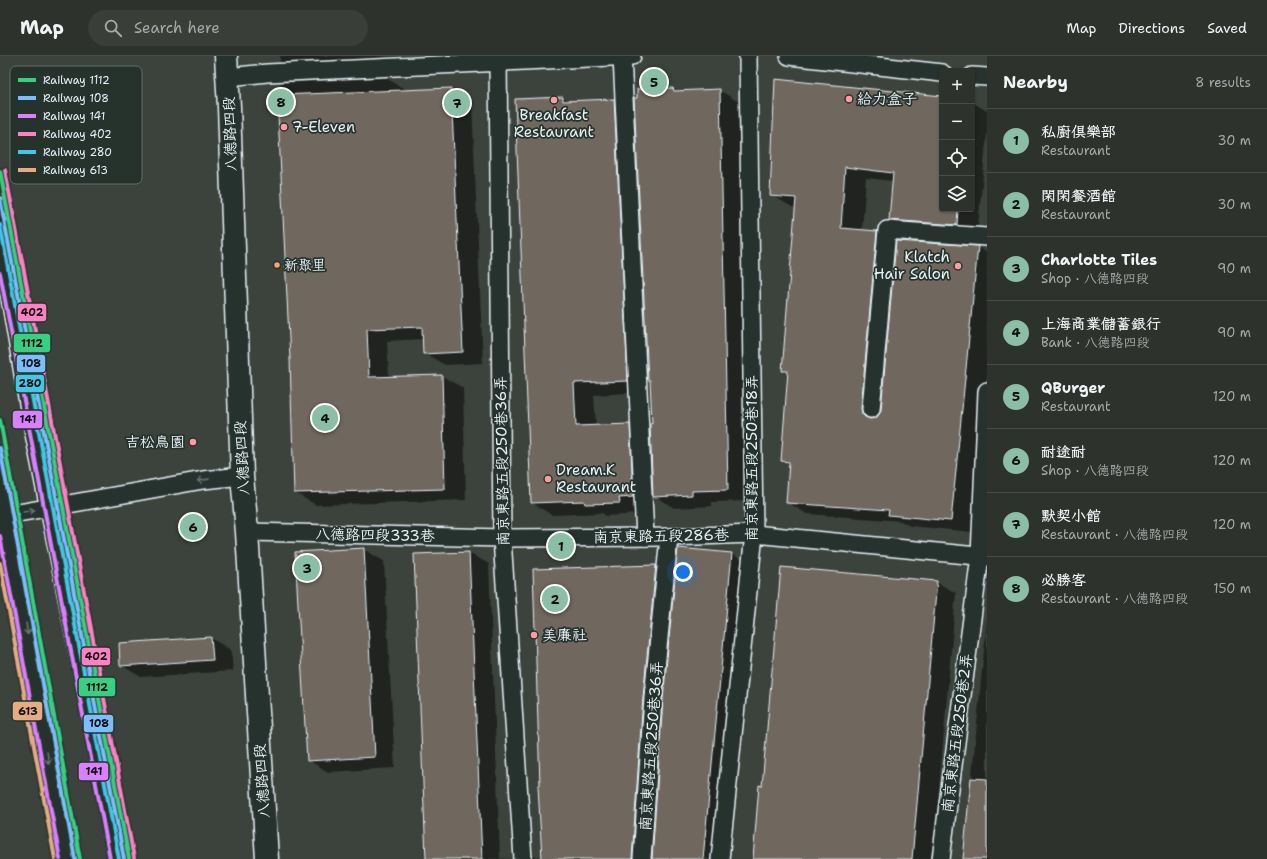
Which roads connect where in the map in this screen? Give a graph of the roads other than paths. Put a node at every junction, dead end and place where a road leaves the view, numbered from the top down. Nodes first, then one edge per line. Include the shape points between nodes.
1 (622, 56) edge
2 (632, 56) edge
3 (748, 56) edge
4 (789, 56) edge
5 (498, 59) edge
6 (227, 66) edge
7 (939, 72) edge
8 (975, 76) edge
9 (987, 77) edge
10 (0, 226) edge
11 (987, 237) edge
12 (987, 391) edge
13 (871, 409) dead end
14 (242, 476) junction
15 (0, 481) edge
16 (52, 507) junction
17 (7, 515) junction
18 (247, 532) junction
19 (754, 534) junction
20 (645, 537) junction
21 (670, 537) junction
22 (502, 538) junction
23 (983, 557) edge
24 (65, 859) edge
25 (122, 859) edge
26 (267, 859) edge
27 (523, 859) edge
28 (642, 859) edge
29 (720, 859) edge
30 (941, 859) edge

1 - 2 lane
1 - 5 lane
1 - 20 lane
3 - 19 lane, 南京東路五段250巷18弄
4 - 7 lane
5 - 6 lane via 267,73
5 - 22 lane, 南京東路五段250巷36弄
6 - 14 street, 八德路四段
8 - 9 lane
10 - 16 street via 31,406
11 - 13 lane via 887,230
12 - 23 lane, 南京東路五段250巷2弄
14 -> 16 lane via 203,480
14 - 18 street, 八德路四段
15 - 17 street
17 -> 16 lane
16 - 25 street
17 -> 24 street
18 - 22 lane, 八德路四段333巷
18 - 26 street, 八德路四段
19 - 21 lane, 南京東路五段286巷
19 - 23 lane, 南京東路五段286巷
19 - 29 lane, 南京東路五段250巷18弄
20 - 21 lane, 南京東路五段286巷
20 - 22 lane, 南京東路五段286巷
21 - 28 lane, 南京東路五段250巷36弄 via 653,698
22 - 27 lane, 南京東路五段250巷36弄
23 - 30 lane, 南京東路五段250巷2弄

